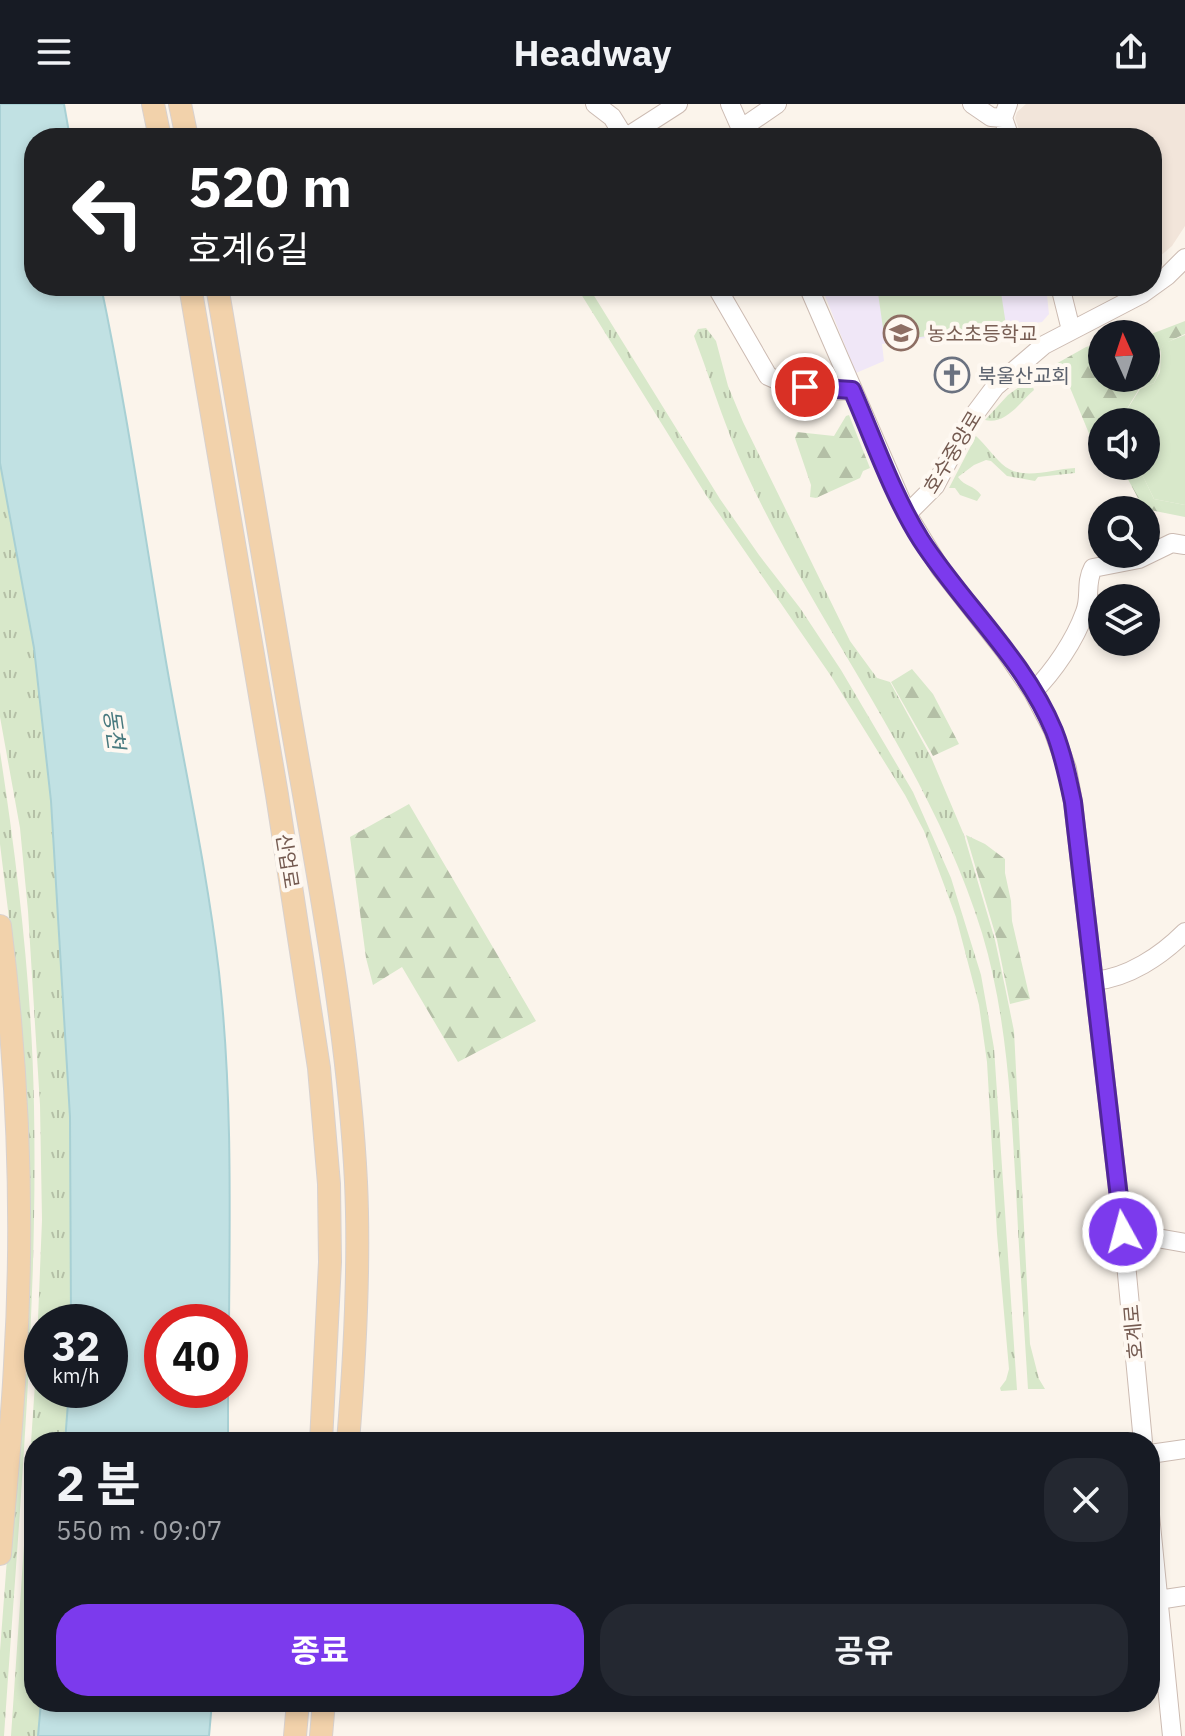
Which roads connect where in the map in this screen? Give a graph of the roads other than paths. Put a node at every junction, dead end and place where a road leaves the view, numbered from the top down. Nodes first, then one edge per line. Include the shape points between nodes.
1 (153, 104) edge
2 (180, 104) edge
3 (595, 104) edge
4 (678, 104) edge
5 (730, 104) edge
6 (777, 104) edge
7 (972, 104) edge
8 (1005, 111) edge
9 (158, 128) edge
10 (185, 128) edge
11 (619, 128) edge
12 (641, 128) edge
13 (742, 128) edge
14 (750, 128) edge
15 (1185, 258) edge
16 (1162, 280) edge
17 (192, 296) edge
18 (219, 296) edge
19 (722, 296) edge
20 (812, 296) edge
21 (1062, 296) edge
22 (1138, 296) edge
23 (1071, 330) junction
24 (852, 390) junction
25 (907, 514) junction
26 (1185, 545) edge
27 (1033, 692) junction
28 (0, 926) edge
29 (1185, 932) edge
30 (1094, 981) junction
31 (0, 1098) edge
32 (1123, 1232) junction
33 (1185, 1243) edge
34 (0, 1365) edge
35 (322, 1432) edge
36 (349, 1432) edge
37 (1142, 1432) edge
38 (1185, 1449) edge
39 (1160, 1453) edge
40 (0, 1554) edge
41 (1185, 1596) edge
42 (1160, 1600) edge
43 (1160, 1619) edge
44 (297, 1712) edge
45 (323, 1712) edge
46 (295, 1736) edge
47 (321, 1736) edge
48 (1172, 1736) edge

1 - 9 main road
2 - 10 main road
3 - 11 street
4 - 12 street
5 - 13 street
6 - 14 street
7 - 8 street via 991,117
15 - 16 street, 호수중앙로
17 - 35 main road, 산업로 via 319,1068 330,1262
18 - 36 main road, 산업로 via 345,1063 357,1257
19 - 24 street via 768,376 821,390
20 - 24 street, 호계로
21 - 23 street
22 - 23 street, 호수중앙로
23 - 25 street, 호수중앙로 via 1022,362 987,396 935,486
24 - 25 street, 호계로
25 - 27 street, 호계로 via 940,568
26 - 27 street via 1172,543 1139,559 1093,568 1085,611
27 - 30 street, 호계로 via 1067,769
28 - 40 main road via 19,1229
29 - 30 street via 1148,961
30 - 32 street, 호계로
31 - 34 main road
32 - 33 street
32 - 37 street, 호계로
38 - 39 street
41 - 42 street
43 - 48 street
44 - 46 main road
45 - 47 main road

